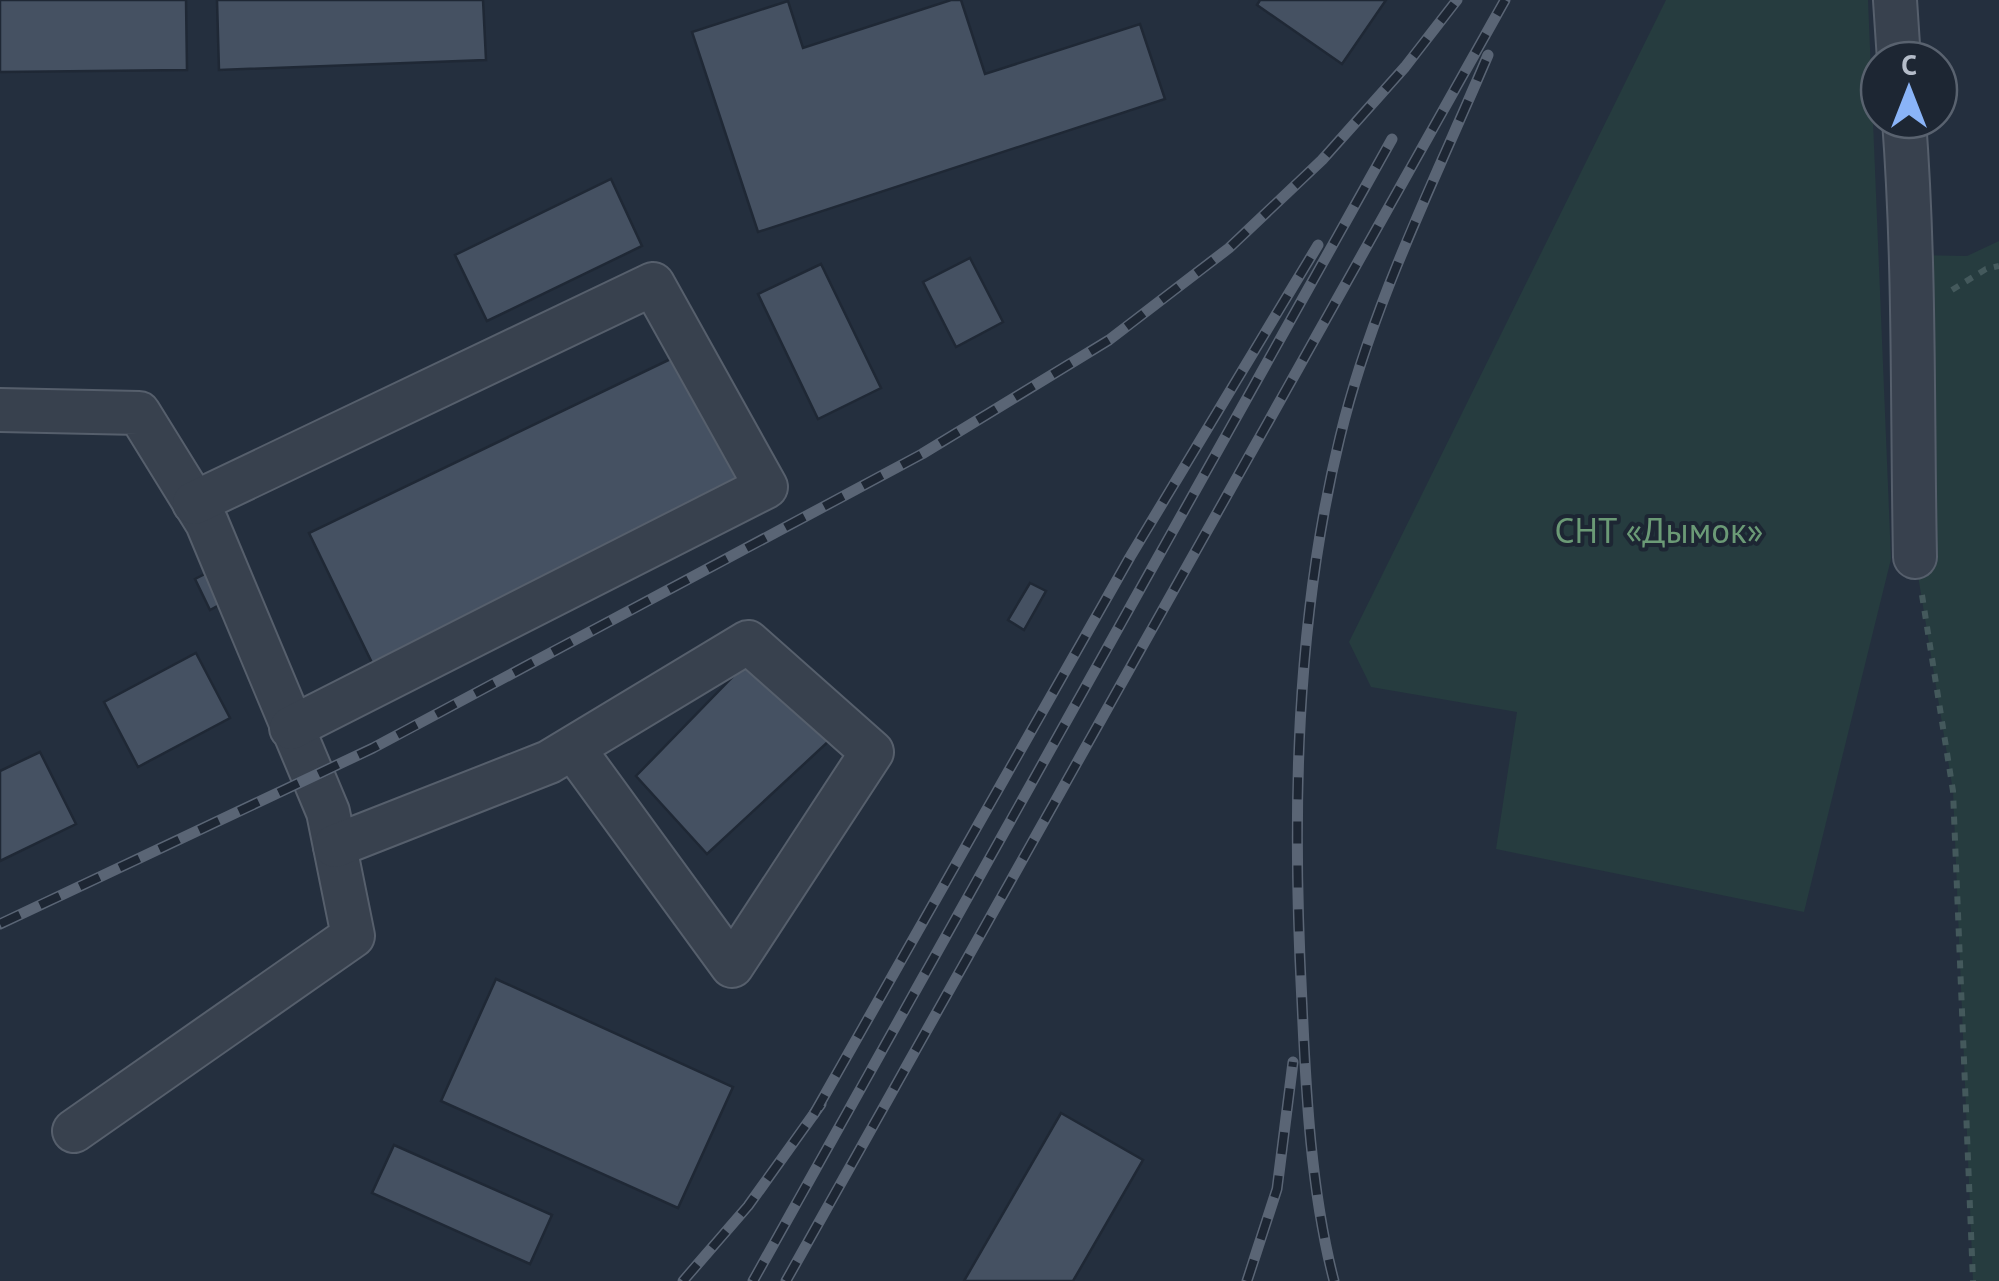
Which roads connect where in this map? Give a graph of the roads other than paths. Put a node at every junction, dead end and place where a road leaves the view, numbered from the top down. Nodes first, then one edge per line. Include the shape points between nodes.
1 (1895, 0) edge
2 (1898, 40) edge
3 (1905, 140) edge
4 (0, 410) edge
5 (194, 503) junction
6 (1916, 557) road end
7 (291, 728) junction
8 (573, 748) junction
9 (335, 846) junction
10 (74, 1131) dead end

1 - 2 lane
3 - 6 lane via 1914,255
4 - 5 lane via 139,414
5 - 7 lane
5 - 7 lane via 653,284 766,487
7 - 9 lane via 328,812
8 - 8 lane via 748,642 872,752 732,966
8 - 9 lane
9 - 10 lane via 353,936

